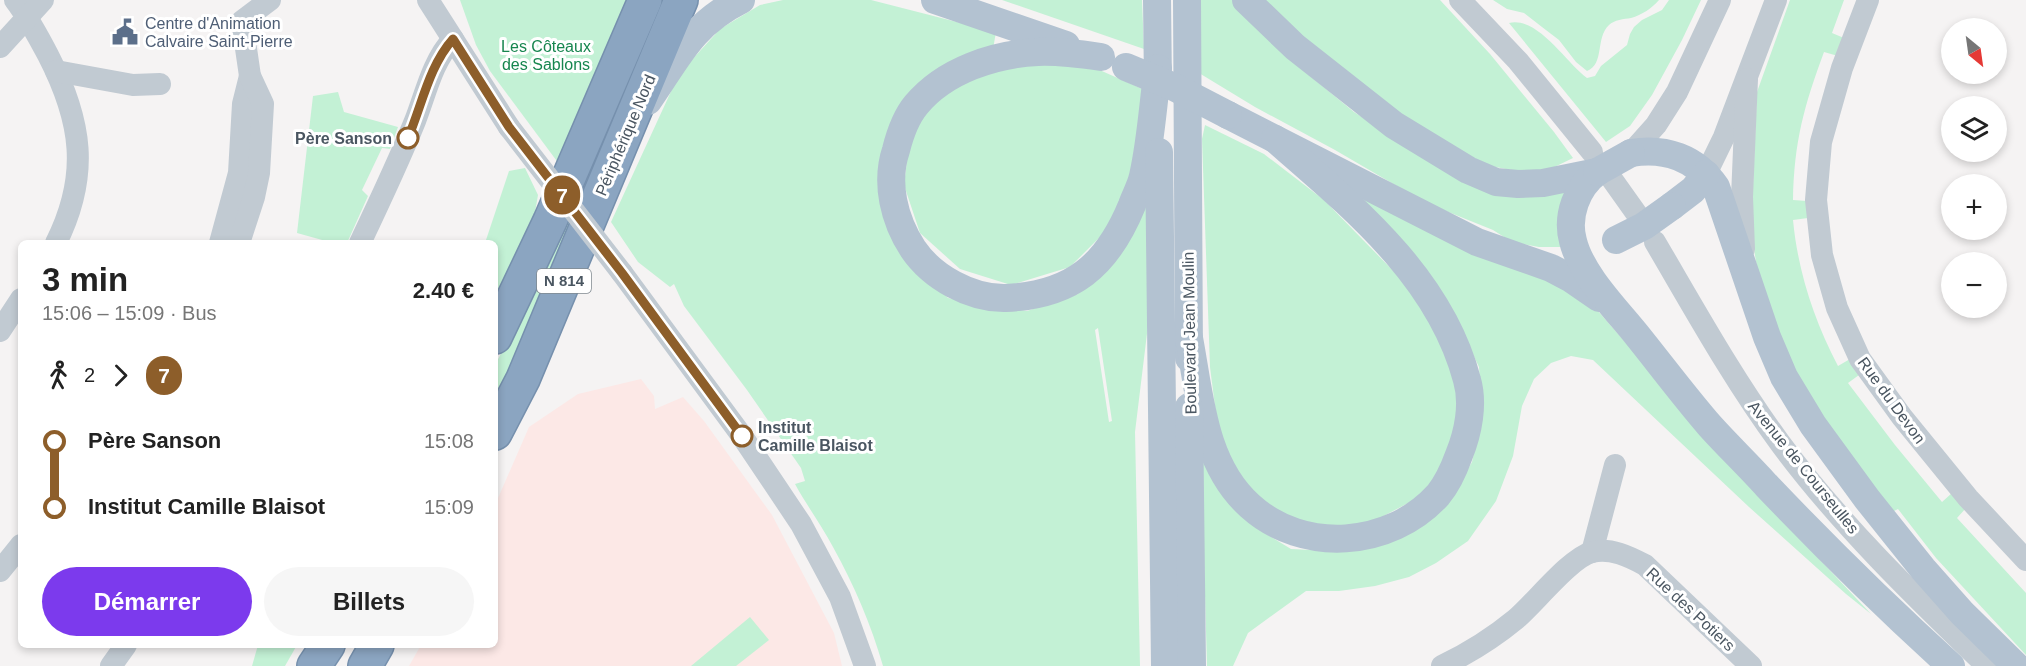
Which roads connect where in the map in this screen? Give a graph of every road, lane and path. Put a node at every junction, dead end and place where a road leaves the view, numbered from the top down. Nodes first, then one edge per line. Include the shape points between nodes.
1 (43, 0) edge
2 (270, 0) edge
3 (428, 0) edge
4 (645, 0) edge
5 (681, 0) edge
6 (741, 0) edge
7 (935, 0) edge
8 (1157, 0) edge
9 (1187, 0) edge
10 (1246, 0) edge
11 (1460, 0) edge
12 (1720, 0) edge
13 (1776, 0) edge
14 (1868, 0) edge
15 (21, 9) edge
16 (453, 39) junction
17 (0, 47) edge
18 (1114, 62) junction
19 (1158, 68) junction
20 (56, 71) junction
21 (250, 76) junction
22 (1747, 80) junction
23 (160, 84) dead end
24 (629, 127) junction
25 (1275, 140) junction
26 (1636, 150) junction
27 (1595, 170) junction
28 (1706, 174) junction
29 (1641, 220) dead end
30 (57, 240) edge
31 (221, 240) edge
32 (240, 240) edge
33 (361, 240) edge
34 (1654, 242) dead end
35 (1577, 253) junction
36 (1512, 254) junction
37 (1750, 282) junction
38 (1621, 314) junction
39 (498, 331) edge
40 (1189, 339) junction
41 (498, 427) edge
42 (1615, 465) dead end
43 (18, 549) edge
44 (1592, 552) junction
45 (2026, 560) edge
46 (0, 571) edge
47 (124, 648) edge
48 (326, 648) edge
49 (375, 648) edge
50 (111, 666) edge
51 (314, 666) edge
52 (365, 666) edge
53 (866, 666) edge
54 (1165, 666) edge
55 (1192, 666) edge
56 (1442, 666) edge
57 (1751, 666) edge
58 (1951, 666) edge
59 (1987, 666) edge
60 (2016, 666) edge

1 - 15 street
2 - 21 street via 242,21
3 - 16 street
4 - 39 highway, Périphérique Nord / N 814
5 - 24 highway, Périphérique Nord / N 814
6 - 24 main road via 700,27
7 - 18 main road
8 - 19 main road
9 - 40 main road, Boulevard Jean Moulin
10 - 27 main road via 1295,47 1394,125 1468,170 1496,182 1518,184 1543,183
11 - 27 street via 1520,63
12 - 26 street via 1677,92
13 - 22 street
14 - 45 street, Rue du Devon via 1842,68 1821,142 1816,200 1822,255 1837,308 1860,359 1968,498
15 - 17 street
15 - 20 street
16 - 33 street via 436,63 415,122
16 - 53 street, bridge via 509,127 742,436 801,524 840,597
18 - 19 main road via 1069,52 991,59 951,77 916,105 903,126 891,166 895,211 914,249 928,266 963,289 998,298 1056,290 1096,265 1124,225 1143,177
18 - 25 main road, bridge via 1174,87
19 - 54 main road
20 - 23 street via 133,85
20 - 30 street via 72,111 79,153 75,194
21 - 31 street via 243,104 239,173
21 - 32 street via 263,104 261,147 254,197
22 - 28 street
22 - 37 street via 1742,234
24 - 41 highway, Périphérique Nord / N 814 via 523,379
25 - 36 main road via 1477,242
25 - 40 main road via 1340,195 1412,269 1445,321 1468,383 1467,438 1453,472 1417,514 1385,531 1344,539 1322,538 1270,521 1249,505 1215,457
26 - 27 main road, bridge
26 - 28 main road via 1671,153
27 - 29 street
27 - 35 main road via 1578,195 1572,214 1570,228
28 - 35 main road, bridge via 1693,190 1644,226 1593,250
28 - 37 main road via 1716,186
34 - 59 street, Avenue de Courseulles via 1736,380 1781,444 1921,603
35 - 36 main road
35 - 38 main road
36 - 38 main road via 1570,278
37 - 60 main road via 1784,377 1813,425 1923,568
38 - 58 main road via 1710,426 1798,519
40 - 55 main road, Boulevard Jean Moulin
42 - 44 street
43 - 46 street
44 - 56 street via 1565,571 1500,631
44 - 57 street, Rue des Potiers via 1625,554 1645,565
47 - 50 street
48 - 51 highway
49 - 52 highway

